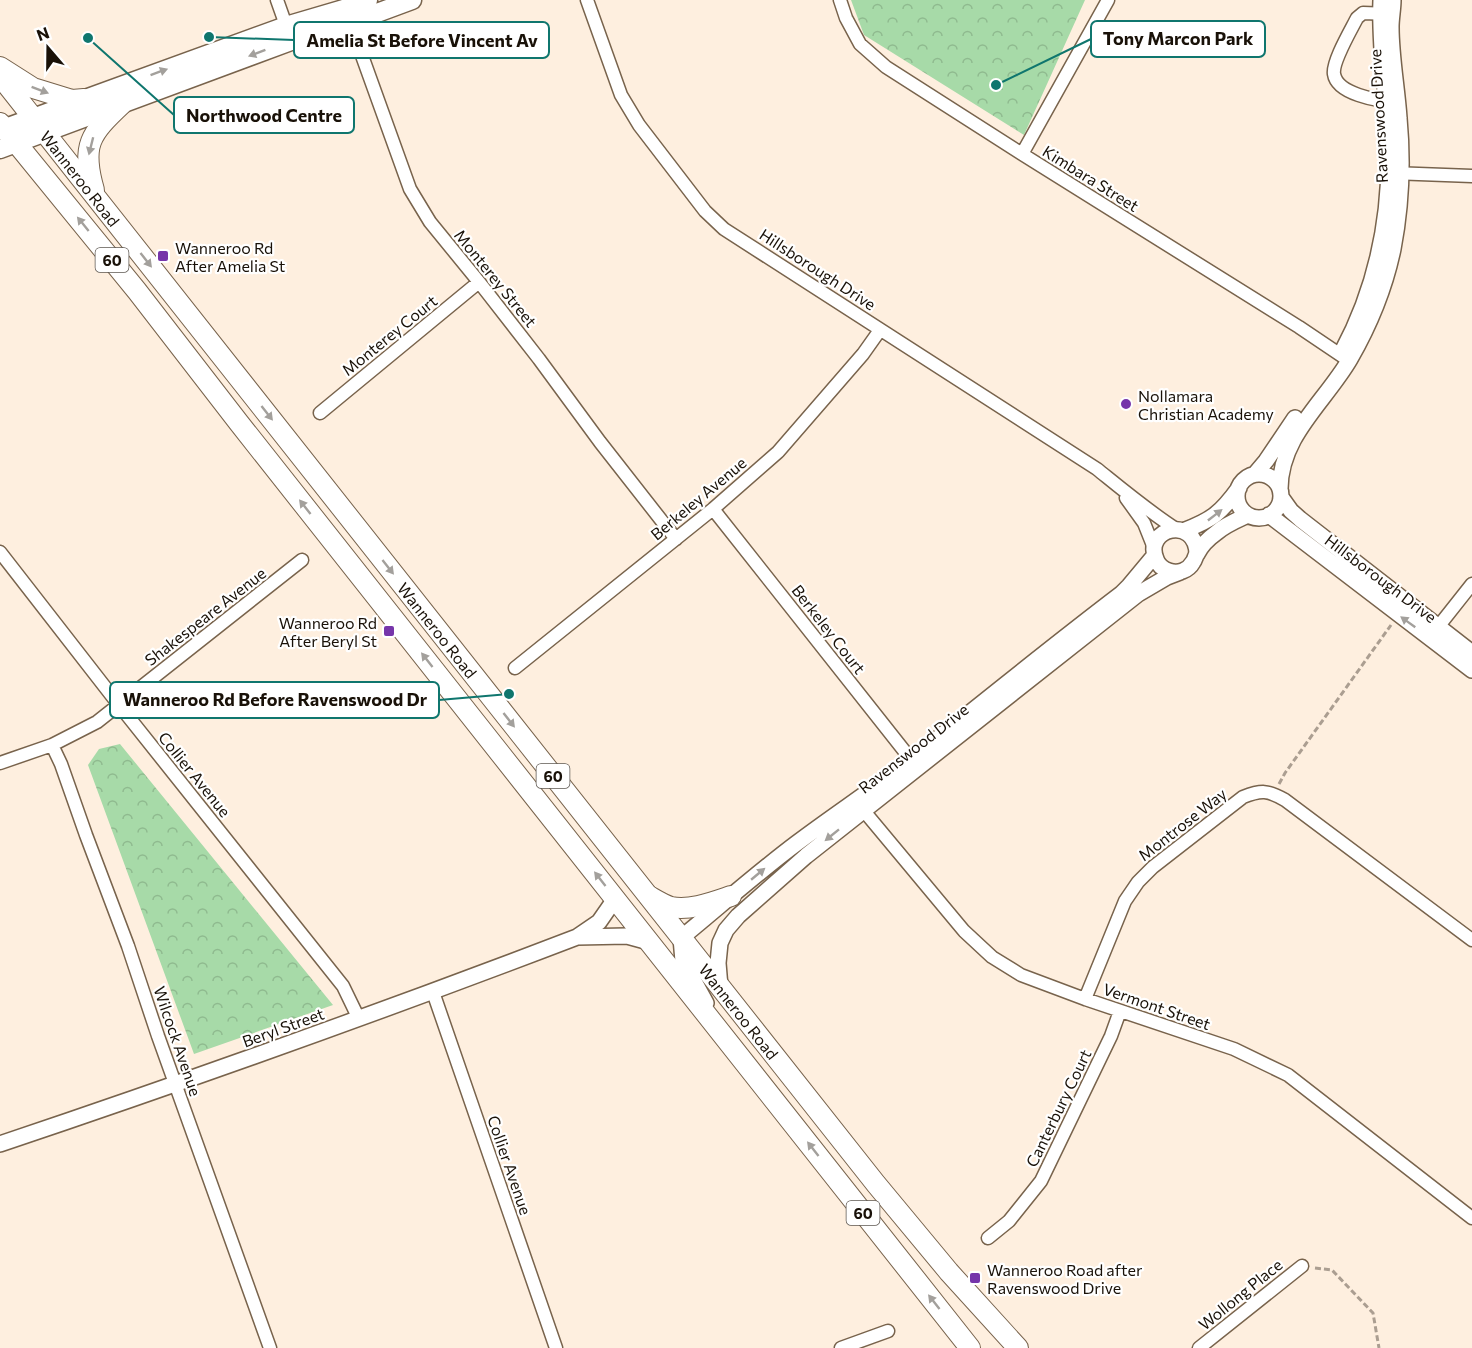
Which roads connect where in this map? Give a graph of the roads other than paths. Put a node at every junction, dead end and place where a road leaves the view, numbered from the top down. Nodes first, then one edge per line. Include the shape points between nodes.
1 (277, 0) edge
2 (368, 0) edge
3 (412, 0) edge
4 (586, 0) edge
5 (840, 0) edge
6 (1108, 0) edge
7 (1387, 7) edge
8 (347, 16) junction
9 (289, 33) junction
10 (0, 68) edge
11 (0, 76) edge
12 (84, 99) junction
13 (1392, 101) junction
14 (122, 104) junction
15 (39, 125) junction
16 (4, 135) edge
17 (1022, 154) junction
18 (1395, 173) junction
19 (1472, 176) edge
20 (97, 198) junction
21 (479, 282) junction
22 (879, 330) junction
23 (1345, 358) junction
24 (320, 413) dead end
25 (1254, 474) junction
26 (1118, 487) junction
27 (1239, 488) junction
28 (1281, 493) junction
29 (713, 509) junction
30 (1248, 515) junction
31 (1269, 515) junction
32 (1180, 530) junction
33 (676, 539) junction
34 (0, 552) edge
35 (1154, 552) junction
36 (1197, 554) junction
37 (303, 560) dead end
38 (1180, 572) junction
39 (1472, 584) edge
40 (1434, 633) junction
41 (1472, 653) edge
42 (515, 668) dead end
43 (1472, 670) edge
44 (119, 705) junction
45 (52, 745) junction
46 (0, 763) edge
47 (914, 764) junction
48 (860, 806) junction
49 (647, 895) junction
50 (731, 896) junction
51 (615, 899) junction
52 (576, 937) junction
53 (681, 938) junction
54 (1472, 940) edge
55 (649, 942) junction
56 (720, 987) junction
57 (433, 992) junction
58 (1085, 999) junction
59 (1120, 1011) junction
60 (359, 1019) junction
61 (726, 1040) junction
62 (176, 1085) junction
63 (0, 1144) edge
64 (1472, 1218) edge
65 (988, 1238) dead end
66 (1302, 1266) road end
67 (888, 1331) dead end
68 (270, 1348) edge
69 (556, 1348) edge
70 (841, 1348) edge
71 (970, 1348) edge
72 (1018, 1348) edge
73 (1199, 1348) edge

1 - 9 street
2 - 8 main road
3 - 8 main road
4 - 22 street, Hillsborough Drive via 621,95 639,125 705,211 724,229
5 - 17 street, Kimbara Street via 860,44 886,67
6 - 17 street
7 - 13 street, Ravenswood Drive via 1380,33
7 - 13 street via 1357,18 1335,61 1334,74 1340,85 1364,98
8 - 9 main road
8 - 21 street, Monterey Street via 410,189 430,222
12 -> 9 main road
9 -> 14 main road
10 -> 12 highway via 33,88 72,100
11 - 15 highway, Wanneroo Road / 60
12 - 15 main road
13 - 18 street, Ravenswood Drive via 1389,144
14 - 15 main road
14 -> 20 highway via 100,125 89,147 89,172
15 - 16 main road
15 - 20 highway, Wanneroo Road / 60
51 -> 16 highway, Wanneroo Road / 60 via 130,282
17 - 23 street, Kimbara Street
18 - 19 street
18 - 23 street, Ravenswood Drive via 1375,270
20 -> 49 highway, Wanneroo Road / 60
21 - 24 street, Monterey Court
21 - 33 street, Monterey Street
22 - 26 street, Hillsborough Drive via 1097,469
22 - 29 street, Berkeley Avenue via 778,452
23 - 25 street, Ravenswood Drive
23 - 28 street, Ravenswood Drive via 1292,442 1280,477
25 - 27 street
25 - 28 street via 1270,477
26 - 32 street, Hillsborough Drive
26 - 35 street, Hillsborough Drive via 1144,523
27 - 30 street via 1238,501
32 -> 27 street via 1214,517
28 - 31 street via 1280,504
28 - 40 street, Hillsborough Drive via 1291,511
29 - 33 street, Berkeley Avenue
29 - 47 street, Berkeley Court
30 - 31 street
30 - 36 street via 1216,532
40 -> 31 street, Hillsborough Drive via 1399,615
32 - 35 street via 1161,534
32 - 36 street via 1194,540
33 - 42 street, Berkeley Avenue
34 - 44 street, Collier Avenue
35 - 38 street via 1164,569
35 - 47 street, Ravenswood Drive via 1121,594 1034,661
36 - 38 street via 1194,562
37 - 44 street, Shakespeare Avenue
38 - 47 street, Ravenswood Drive via 1138,594
39 - 40 street
40 - 41 street, Hillsborough Drive
40 - 43 street, Hillsborough Drive
44 - 45 street, Shakespeare Avenue via 97,722
44 - 60 street, Collier Avenue via 343,986
45 - 46 street, Shakespeare Avenue
45 - 62 street, Wilcock Avenue
47 - 48 street, Ravenswood Drive
50 -> 48 street, Ravenswood Drive via 799,842
48 -> 56 street, Ravenswood Drive via 726,930 718,963
48 - 58 street, Vermont Street via 964,931 992,957 1021,975
49 - 50 highway via 670,907 685,908
49 - 53 highway, Wanneroo Road / 60
50 - 53 street, Ravenswood Drive
51 - 52 street, Beryl Street via 599,922
51 - 55 highway, Wanneroo Road / 60
52 - 55 street, Beryl Street via 627,936
52 - 57 street, Beryl Street
53 - 56 highway, Wanneroo Road / 60
53 - 61 street via 686,967
54 - 58 street, Montrose Way via 1285,800 1274,793 1258,791 1243,797 1138,882 1125,901
55 - 61 highway, Wanneroo Road / 60
56 - 72 highway, Wanneroo Road / 60 via 949,1272
57 - 60 street, Beryl Street
57 - 69 street, Collier Avenue
58 - 59 street, Vermont Street
59 - 64 street, Vermont Street via 1234,1049 1288,1075
59 - 65 street, Canterbury Court via 1041,1181 1009,1221
60 - 62 street, Beryl Street
71 -> 61 highway, Wanneroo Road / 60
62 - 63 street, Beryl Street
62 - 68 street, Wilcock Avenue
66 - 73 street, Wollong Place
67 - 70 street

